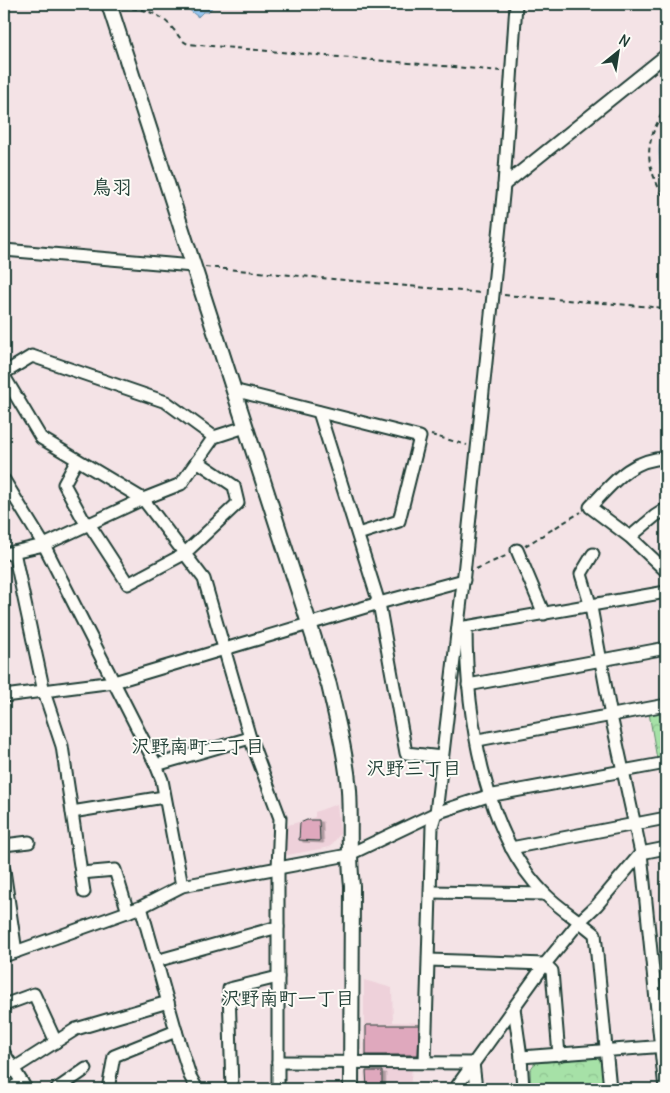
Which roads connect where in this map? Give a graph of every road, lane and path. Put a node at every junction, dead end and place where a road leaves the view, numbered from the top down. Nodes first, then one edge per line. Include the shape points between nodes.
1 (516, 4) edge
2 (110, 6) edge
3 (666, 55) edge
4 (510, 71) junction
5 (666, 106) edge
6 (504, 185) junction
7 (666, 202) edge
8 (4, 250) edge
9 (193, 266) junction
10 (493, 294) junction
11 (666, 308) edge
12 (4, 374) edge
13 (233, 390) junction
14 (319, 412) junction
15 (245, 427) junction
16 (214, 437) junction
17 (420, 437) junction
18 (477, 448) junction
19 (666, 458) edge
20 (77, 460) junction
21 (197, 461) junction
22 (4, 480) edge
23 (143, 500) junction
24 (590, 507) junction
25 (666, 509) edge
26 (89, 524) junction
27 (358, 534) junction
28 (630, 537) junction
29 (44, 545) junction
30 (517, 550) junction
31 (9, 553) edge
32 (184, 554) junction
33 (593, 554) dead end
34 (666, 571) edge
35 (464, 577) junction
36 (666, 592) edge
37 (379, 603) junction
38 (591, 606) junction
39 (544, 614) junction
40 (308, 624) junction
41 (462, 627) junction
42 (224, 648) junction
43 (666, 648) edge
44 (601, 660) junction
45 (114, 682) junction
46 (468, 685) junction
47 (44, 692) junction
48 (4, 696) edge
49 (666, 705) edge
50 (611, 716) junction
51 (250, 738) junction
52 (478, 740) junction
53 (442, 757) junction
54 (666, 763) edge
55 (156, 765) junction
56 (622, 772) junction
57 (488, 796) junction
58 (164, 797) junction
59 (72, 812) junction
60 (436, 813) junction
61 (666, 818) edge
62 (634, 824) junction
63 (29, 842) dead end
64 (4, 845) edge
65 (511, 848) junction
66 (666, 848) edge
67 (641, 853) junction
68 (348, 855) junction
69 (278, 869) junction
70 (4, 870) edge
71 (81, 873) junction
72 (182, 886) junction
73 (84, 892) dead end
74 (431, 892) junction
75 (545, 894) junction
76 (142, 907) junction
77 (128, 912) junction
78 (580, 921) junction
79 (278, 927) junction
80 (16, 952) junction
81 (4, 956) edge
82 (429, 960) junction
83 (156, 961) junction
84 (545, 964) junction
85 (278, 977) junction
86 (168, 1002) junction
87 (4, 1004) edge
88 (514, 1008) junction
89 (176, 1031) junction
90 (56, 1042) junction
91 (664, 1046) edge
92 (607, 1051) junction
93 (4, 1053) edge
94 (560, 1054) junction
95 (521, 1057) junction
96 (351, 1061) junction
97 (278, 1062) junction
98 (425, 1062) junction
99 (473, 1063) junction
100 (13, 1069) junction
101 (86, 1069) dead end
102 (24, 1085) edge
103 (10, 1089) edge
104 (57, 1089) edge
105 (108, 1089) edge
106 (197, 1089) edge
107 (232, 1089) edge
108 (278, 1089) edge
109 (351, 1089) edge
110 (455, 1089) edge
111 (476, 1089) edge
112 (524, 1089) edge
113 (610, 1089) edge
114 (665, 1089) edge

1 - 4 street
2 - 4 path via 161,16 180,40 188,44
2 - 9 street
3 - 6 street
4 - 6 street
5 - 7 path via 652,131 648,155 653,179
6 - 10 street
8 - 9 street
9 - 10 path
9 - 13 street
10 - 11 path
10 - 18 street
12 - 16 street via 32,356 166,402
12 - 20 street via 41,438
13 - 14 street
13 - 15 street
14 - 17 street
14 - 27 street
15 - 16 street
15 - 40 street
16 - 21 street
17 - 18 path via 426,434
17 - 27 street via 399,522
18 - 35 street
19 - 24 street via 649,458 624,472
20 - 23 street
20 - 26 street via 64,484
21 - 23 street via 181,484
21 - 32 street via 234,486 238,503
22 - 29 street
23 - 26 street
23 - 32 street
24 - 28 street
24 - 30 path
25 - 28 street
26 - 29 street
26 - 32 street via 128,584
27 - 37 street
28 - 34 street
29 - 31 street
29 - 45 street
30 - 35 path
30 - 39 street
31 - 47 street
32 - 42 street via 204,579
33 - 38 street via 581,574
35 - 37 street
35 - 41 street
36 - 38 street
37 - 40 street
37 - 53 street via 406,753
38 - 39 street
38 - 44 street
39 - 41 street
40 - 42 street
40 - 68 street via 329,685 343,748 349,791
41 - 46 street
41 - 53 street
42 - 45 street
42 - 51 street
43 - 44 street
44 - 46 street
44 - 50 street
45 - 47 street
45 - 55 street
46 - 52 street
47 - 48 street
47 - 59 street via 62,746
49 - 50 street
50 - 52 street
50 - 56 street
51 - 55 street
51 - 69 street via 280,818
52 - 57 street
53 - 60 street
54 - 56 street
55 - 58 street
56 - 57 street
56 - 62 street
57 - 60 street
57 - 65 street
58 - 59 street
58 - 72 street
59 - 71 street
60 - 68 street
60 - 74 street via 432,826
61 - 62 street
62 - 65 street
62 - 67 street
63 - 64 street
65 - 75 street
66 - 67 street
67 - 78 street
67 - 91 street
68 - 69 street
68 - 96 street via 352,886
69 - 72 street
69 - 79 street
70 - 80 street
71 - 73 street
71 - 77 street via 115,870
72 - 76 street
74 - 75 street
74 - 82 street
75 - 78 street
76 - 77 street
76 - 83 street
77 - 80 street
78 - 84 street
78 - 92 street via 595,934
79 - 83 street
79 - 85 street
80 - 81 street
82 - 84 street
82 - 98 street
83 - 86 street
84 - 88 street
84 - 94 street via 552,971
85 - 97 street
85 - 107 street via 229,989
86 - 89 street
86 - 90 street via 76,1030
87 - 90 street via 34,994
88 - 95 street
88 - 99 street
89 - 105 street via 114,1056
89 - 106 street
90 - 100 street
91 - 92 street
91 - 114 street
92 - 94 street
92 - 113 street
93 - 100 street
94 - 95 street
95 - 112 street
96 - 97 street
96 - 98 street
96 - 109 street
97 - 108 street
98 - 99 street
99 - 110 street
99 - 111 street
100 - 102 street
101 - 104 street
102 - 103 street

